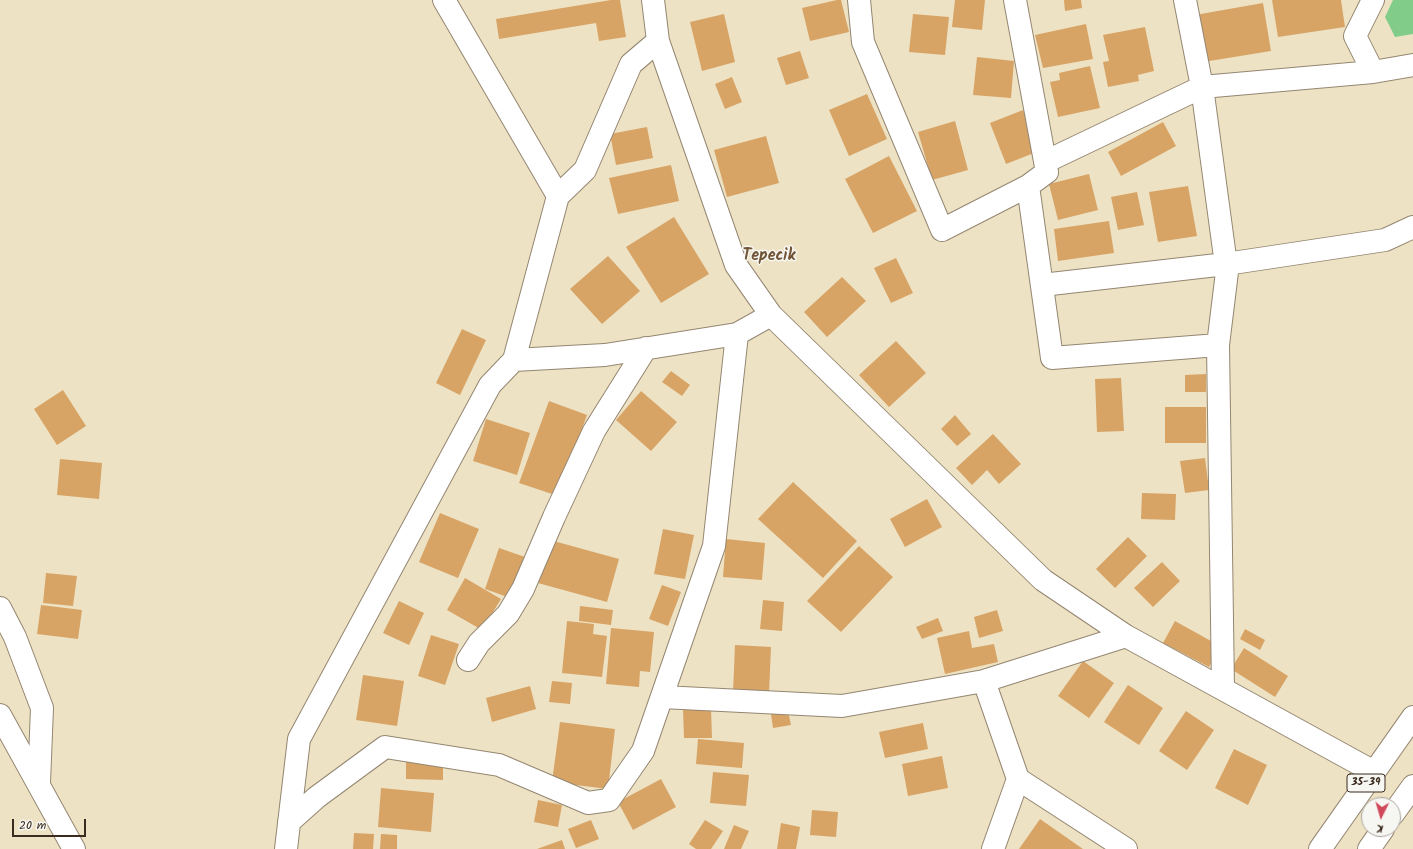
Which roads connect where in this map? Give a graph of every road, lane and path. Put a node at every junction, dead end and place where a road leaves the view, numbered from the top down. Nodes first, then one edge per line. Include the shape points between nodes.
1 (444, 0) edge
2 (653, 0) edge
3 (859, 0) edge
4 (1015, 0) edge
5 (1185, 0) edge
6 (1373, 0) edge
7 (658, 41) junction
8 (1413, 65) edge
9 (1373, 72) junction
10 (1202, 87) junction
11 (1045, 162) junction
12 (1028, 186) junction
13 (558, 196) junction
14 (1413, 227) edge
15 (1226, 264) junction
16 (1042, 285) junction
17 (771, 315) junction
18 (737, 334) junction
19 (1218, 345) junction
20 (646, 348) junction
21 (514, 360) junction
22 (0, 608) edge
23 (1126, 636) junction
24 (468, 660) dead end
25 (984, 681) junction
26 (1223, 688) junction
27 (662, 697) junction
28 (0, 716) edge
29 (1413, 717) edge
30 (1374, 772) junction
31 (1018, 779) junction
32 (39, 783) junction
33 (1413, 786) edge
34 (1401, 803) edge
35 (289, 822) junction
36 (1377, 837) edge
37 (74, 849) edge
38 (286, 849) edge
39 (993, 849) edge
40 (1126, 849) edge
41 (1320, 849) edge
42 (1369, 849) edge

1 - 13 street
2 - 7 street
3 - 12 street via 864,42 942,230
4 - 11 street
5 - 10 street
6 - 9 street via 1355,36
7 - 13 street via 631,64 585,170
7 - 17 street via 736,265
8 - 9 street
9 - 10 street
10 - 11 street
10 - 15 street
11 - 12 street via 1047,172
12 - 16 street
13 - 21 street
14 - 15 street via 1385,240
15 - 16 street
15 - 19 street
16 - 19 street via 1052,358
17 - 18 street
17 - 23 street via 1043,580
18 - 20 street
18 - 27 street via 714,546
19 - 26 street
20 - 21 street via 605,355
20 - 24 street via 594,431 523,589 508,614 479,643
21 - 35 street via 490,385 298,739
22 - 32 street via 15,637 42,708
23 - 25 street
23 - 26 street
25 - 27 street via 842,706
25 - 31 street
26 - 30 street
27 - 35 street via 643,751 609,800 588,803 499,765 385,747 317,797
28 - 32 street
29 - 30 street, 35-39
30 - 41 street, 35-39
31 - 39 street
31 - 40 street
32 - 37 street
33 - 34 street
35 - 38 street
36 - 42 street

